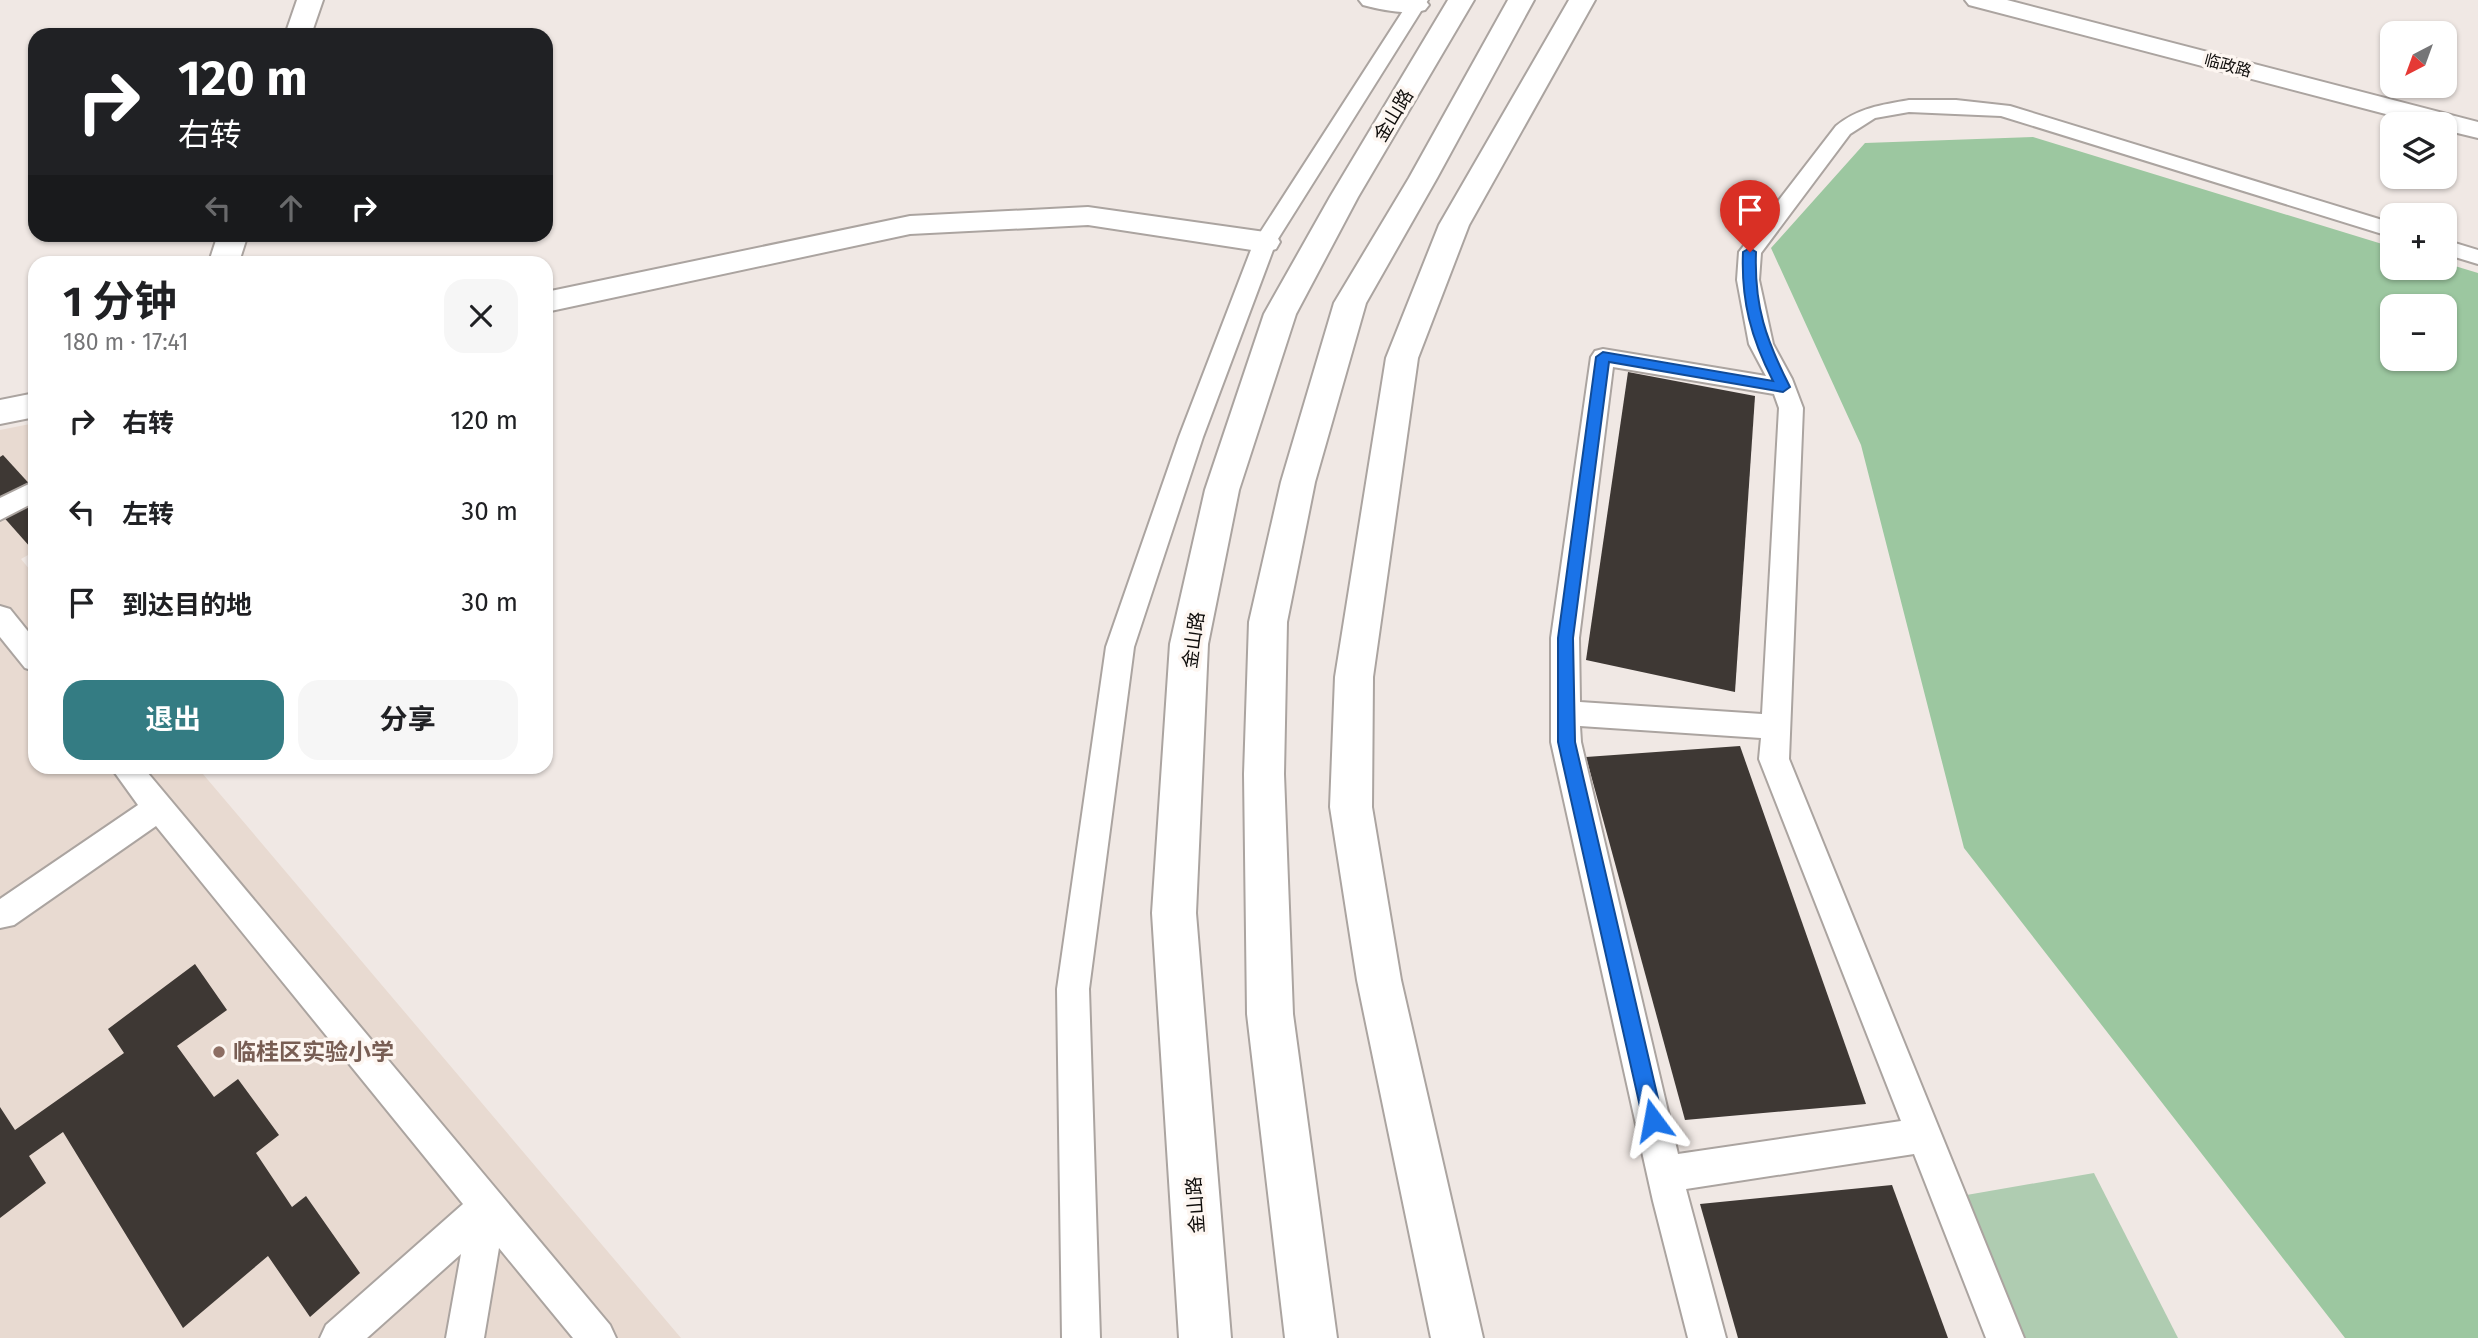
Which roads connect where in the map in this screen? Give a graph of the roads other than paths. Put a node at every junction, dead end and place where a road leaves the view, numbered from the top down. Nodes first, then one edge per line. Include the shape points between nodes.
1 (310, 0) edge
2 (1372, 0) edge
3 (1461, 0) edge
4 (1521, 0) edge
5 (1582, 0) edge
6 (1978, 0) edge
7 (2039, 0) edge
8 (1418, 2) edge
9 (300, 28) edge
10 (2478, 112) edge
11 (2478, 130) edge
12 (2380, 226) edge
13 (1265, 242) junction
14 (2457, 251) edge
15 (2478, 257) edge
16 (553, 301) edge
17 (1783, 387) junction
18 (28, 406) edge
19 (0, 412) edge
20 (28, 494) edge
21 (0, 510) edge
22 (0, 617) edge
23 (28, 651) edge
24 (1566, 713) junction
25 (1775, 727) junction
26 (130, 774) edge
27 (158, 808) junction
28 (4, 915) dead end
29 (1923, 1135) junction
30 (1665, 1174) junction
31 (488, 1206) junction
32 (339, 1338) edge
33 (465, 1338) edge
34 (597, 1338) edge
35 (1081, 1338) edge
36 (1205, 1338) edge
37 (1311, 1338) edge
38 (1457, 1338) edge
39 (1707, 1338) edge
40 (2005, 1338) edge

1 - 9 main road
2 - 8 main road
3 - 36 main road, 金山路 via 1280,314 1222,490 1189,644 1174,914
4 - 37 main road via 1350,303 1298,482 1268,622 1264,774 1269,1014
5 - 38 main road via 1454,225 1402,358 1354,677 1351,807 1379,980
6 - 11 main road, 临政路
7 - 10 main road, 临政路
8 - 13 lane
12 - 17 lane via 2003,110 1932,105 1870,113 1843,130 1750,252 1748,280 1761,344
13 - 16 main road via 1088,216 910,225
13 - 35 lane via 1119,648 1073,989
14 - 15 lane
17 - 24 lane via 1603,357 1565,638
17 - 25 lane via 1791,408
18 - 19 main road
20 - 21 lane
22 - 23 lane
24 - 25 lane
24 - 30 lane via 1566,742
25 - 29 lane via 1774,759
26 - 27 lane
27 - 28 lane
27 - 31 lane
29 - 30 lane
29 - 40 lane
30 - 39 lane
31 - 32 lane
31 - 33 lane
31 - 34 lane

